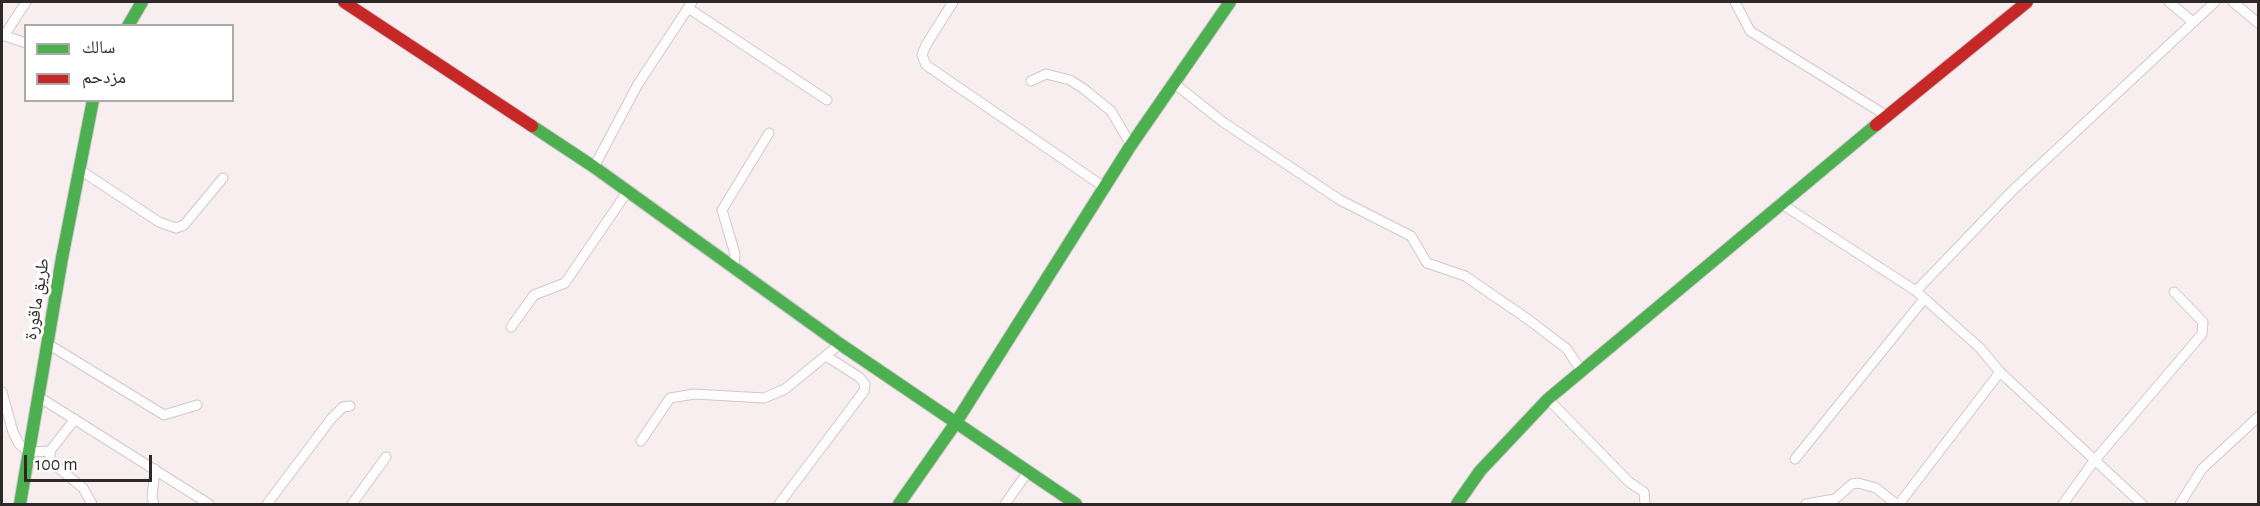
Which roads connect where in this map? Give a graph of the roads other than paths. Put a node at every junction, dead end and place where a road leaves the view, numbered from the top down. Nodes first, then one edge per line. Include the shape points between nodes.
1 (26, 2) edge
2 (142, 2) edge
3 (344, 2) edge
4 (953, 2) edge
5 (1230, 2) edge
6 (1735, 2) edge
7 (2027, 2) edge
8 (2169, 2) edge
9 (2215, 2) edge
10 (2233, 2) edge
11 (690, 5) edge
12 (2193, 22) junction
13 (2259, 23) edge
14 (129, 24) edge
15 (3, 35) edge
16 (24, 42) edge
17 (1031, 81) dead end
18 (1175, 84) junction
19 (827, 100) dead end
20 (93, 102) edge
21 (1887, 116) junction
22 (769, 133) dead end
23 (1131, 145) junction
24 (594, 167) junction
25 (80, 170) junction
26 (223, 178) dead end
27 (1104, 187) junction
28 (627, 192) junction
29 (1780, 203) junction
30 (734, 267) junction
31 (1916, 291) junction
32 (2174, 292) dead end
33 (1924, 299) junction
34 (511, 327) dead end
35 (48, 344) junction
36 (840, 344) junction
37 (826, 356) junction
38 (1582, 372) junction
39 (2000, 372) junction
40 (2, 392) edge
41 (39, 397) junction
42 (1548, 399) junction
43 (197, 405) dead end
44 (350, 406) dead end
45 (2259, 417) edge
46 (75, 419) junction
47 (955, 424) junction
48 (641, 441) dead end
49 (29, 452) junction
50 (50, 452) junction
51 (386, 457) dead end
52 (1795, 459) dead end
53 (2094, 461) junction
54 (156, 469) junction
55 (1027, 473) junction
56 (2131, 495) junction
57 (20, 504) edge
58 (92, 504) edge
59 (154, 504) edge
60 (209, 504) edge
61 (267, 504) edge
62 (352, 504) edge
63 (779, 504) edge
64 (899, 504) edge
65 (1005, 504) edge
66 (1076, 504) edge
67 (1457, 504) edge
68 (1645, 504) edge
69 (1806, 504) edge
70 (1897, 504) edge
71 (2063, 504) edge
72 (2124, 504) edge
73 (2142, 504) edge
74 (2180, 504) edge

1 - 15 street
2 - 14 street
3 - 24 street
4 - 27 street via 926,45 922,55 926,65
5 - 18 street
6 - 21 street via 1749,31
7 - 21 street
8 - 12 street
9 - 12 street
10 - 13 street
11 - 19 street
11 - 24 street via 638,84
12 - 31 street via 2012,191
15 - 16 street
17 - 23 street via 1046,74 1084,89 1111,111
18 - 23 street
18 - 38 street via 1340,200 1411,236 1427,263 1466,276 1529,320 1567,349
20 - 25 street, طريق ماقورة
21 - 29 street
22 - 30 street via 722,210 735,254
23 - 27 street
24 - 28 street
25 - 26 street via 159,222 176,228 184,225
25 - 35 street, طريق ماقورة
27 - 47 street
28 - 30 street
28 - 34 street via 565,283 534,295
29 - 31 street
29 - 38 street
30 - 36 street
31 - 33 street
32 - 53 street via 2203,322 2202,334
33 - 39 street via 1980,348
33 - 52 street
35 - 41 street, طريق ماقورة
35 - 43 street via 164,415
36 - 37 street
36 - 47 street
37 - 48 street via 785,389 764,398 694,394 670,398
37 - 63 street via 859,377 865,384 864,391
38 - 42 street
39 - 53 street
39 - 70 street
40 - 49 street via 13,432
41 - 46 street
41 - 49 street, طريق ماقورة
42 - 67 street via 1480,471
42 - 68 street via 1629,482 1644,492
44 - 61 street via 343,407 331,419
45 - 74 street via 2202,469
46 - 50 street
46 - 54 street
47 - 55 street
47 - 64 street
49 - 50 street
49 - 57 street, طريق ماقورة
50 - 58 street via 52,464 83,488
51 - 62 street
53 - 56 street
53 - 71 street
54 - 59 street
54 - 60 street
55 - 65 street
55 - 66 street
56 - 72 street
56 - 73 street
69 - 70 street via 1835,499 1858,483 1876,488

